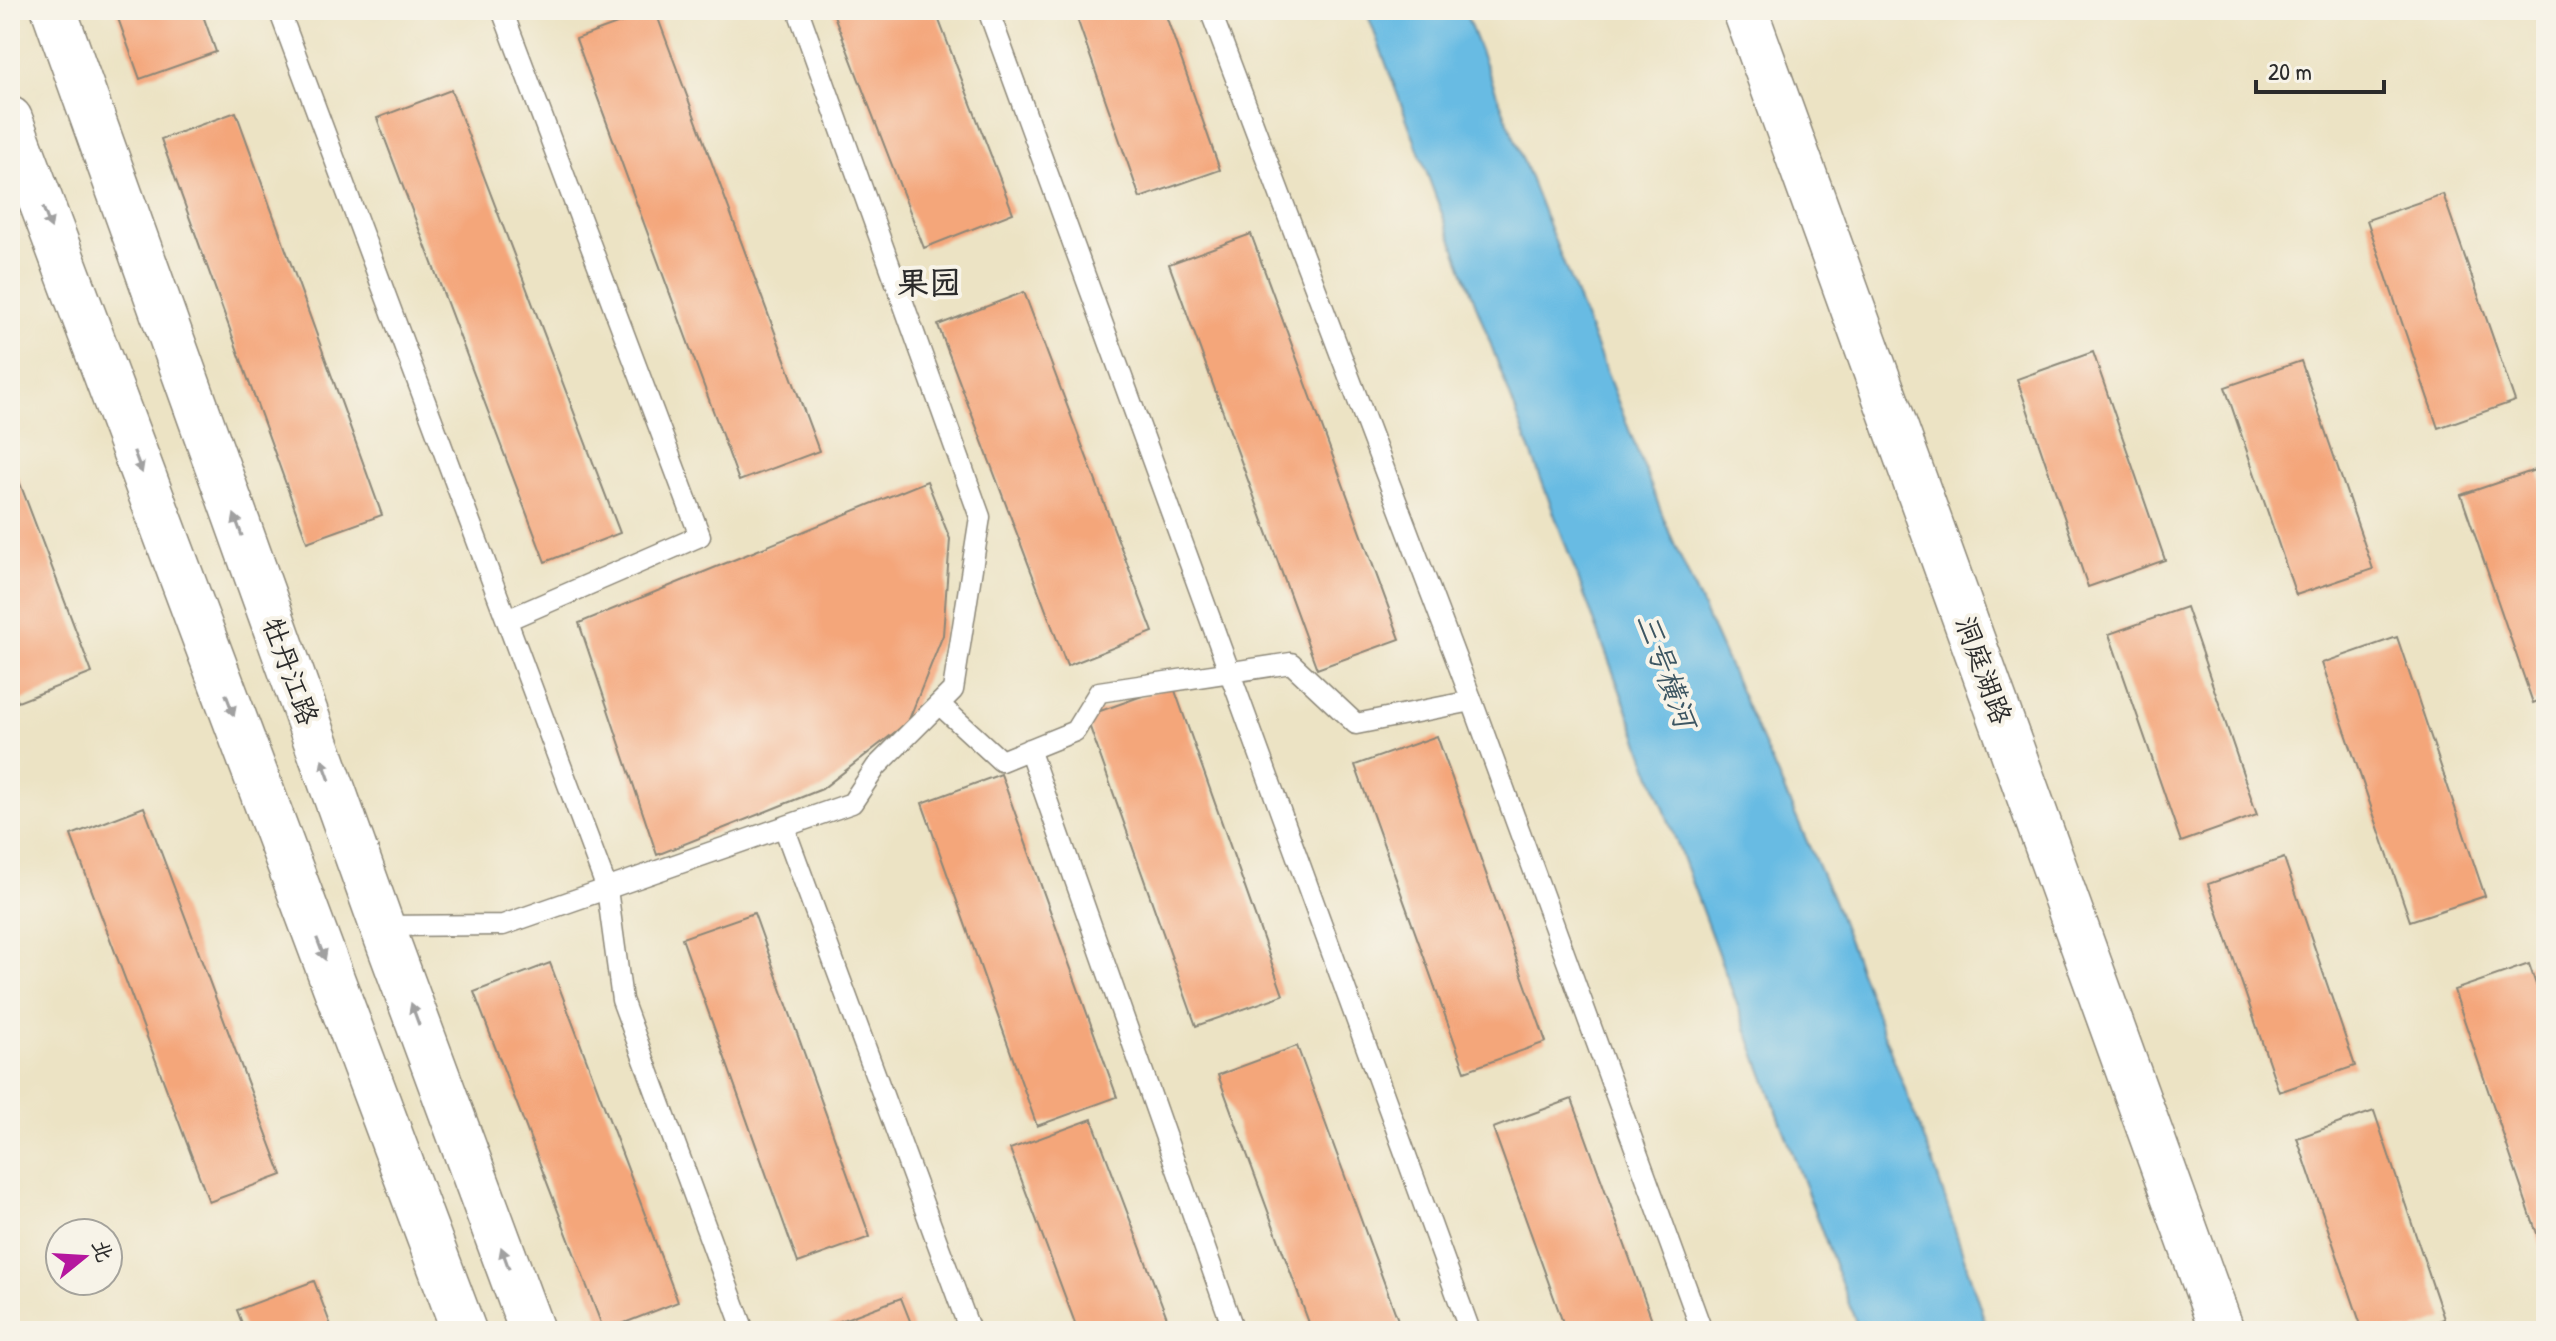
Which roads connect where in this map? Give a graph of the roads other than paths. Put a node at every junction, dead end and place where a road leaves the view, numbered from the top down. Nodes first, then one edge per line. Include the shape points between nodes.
1 (54, 10) edge
2 (279, 10) edge
3 (502, 10) edge
4 (798, 10) edge
5 (988, 10) edge
6 (1210, 10) edge
7 (1745, 10) edge
8 (10, 119) edge
9 (507, 620) junction
10 (1226, 670) junction
11 (1472, 701) junction
12 (939, 704) junction
13 (1029, 749) junction
14 (784, 827) junction
15 (607, 889) junction
16 (382, 926) junction
17 (464, 1331) edge
18 (532, 1331) edge
19 (744, 1331) edge
20 (970, 1331) edge
21 (1234, 1331) edge
22 (1470, 1331) edge
23 (1702, 1331) edge
24 (2222, 1331) edge

16 -> 1 street, 牡丹江路
2 - 9 lane
3 - 9 lane via 700,536
4 - 12 lane via 980,517 953,690
5 - 10 lane
6 - 11 lane
7 - 24 street, 洞庭湖路
8 -> 17 street
9 - 15 lane
10 - 11 lane via 1291,663 1356,724
10 - 13 lane via 1099,692 1075,731
10 - 22 lane
11 - 23 lane
12 - 13 lane via 1001,761
12 - 14 lane via 876,767 852,803
13 - 21 lane
14 - 15 lane
14 - 20 lane
15 - 16 lane via 503,925
15 - 19 lane via 622,1000
18 -> 16 street, 牡丹江路

